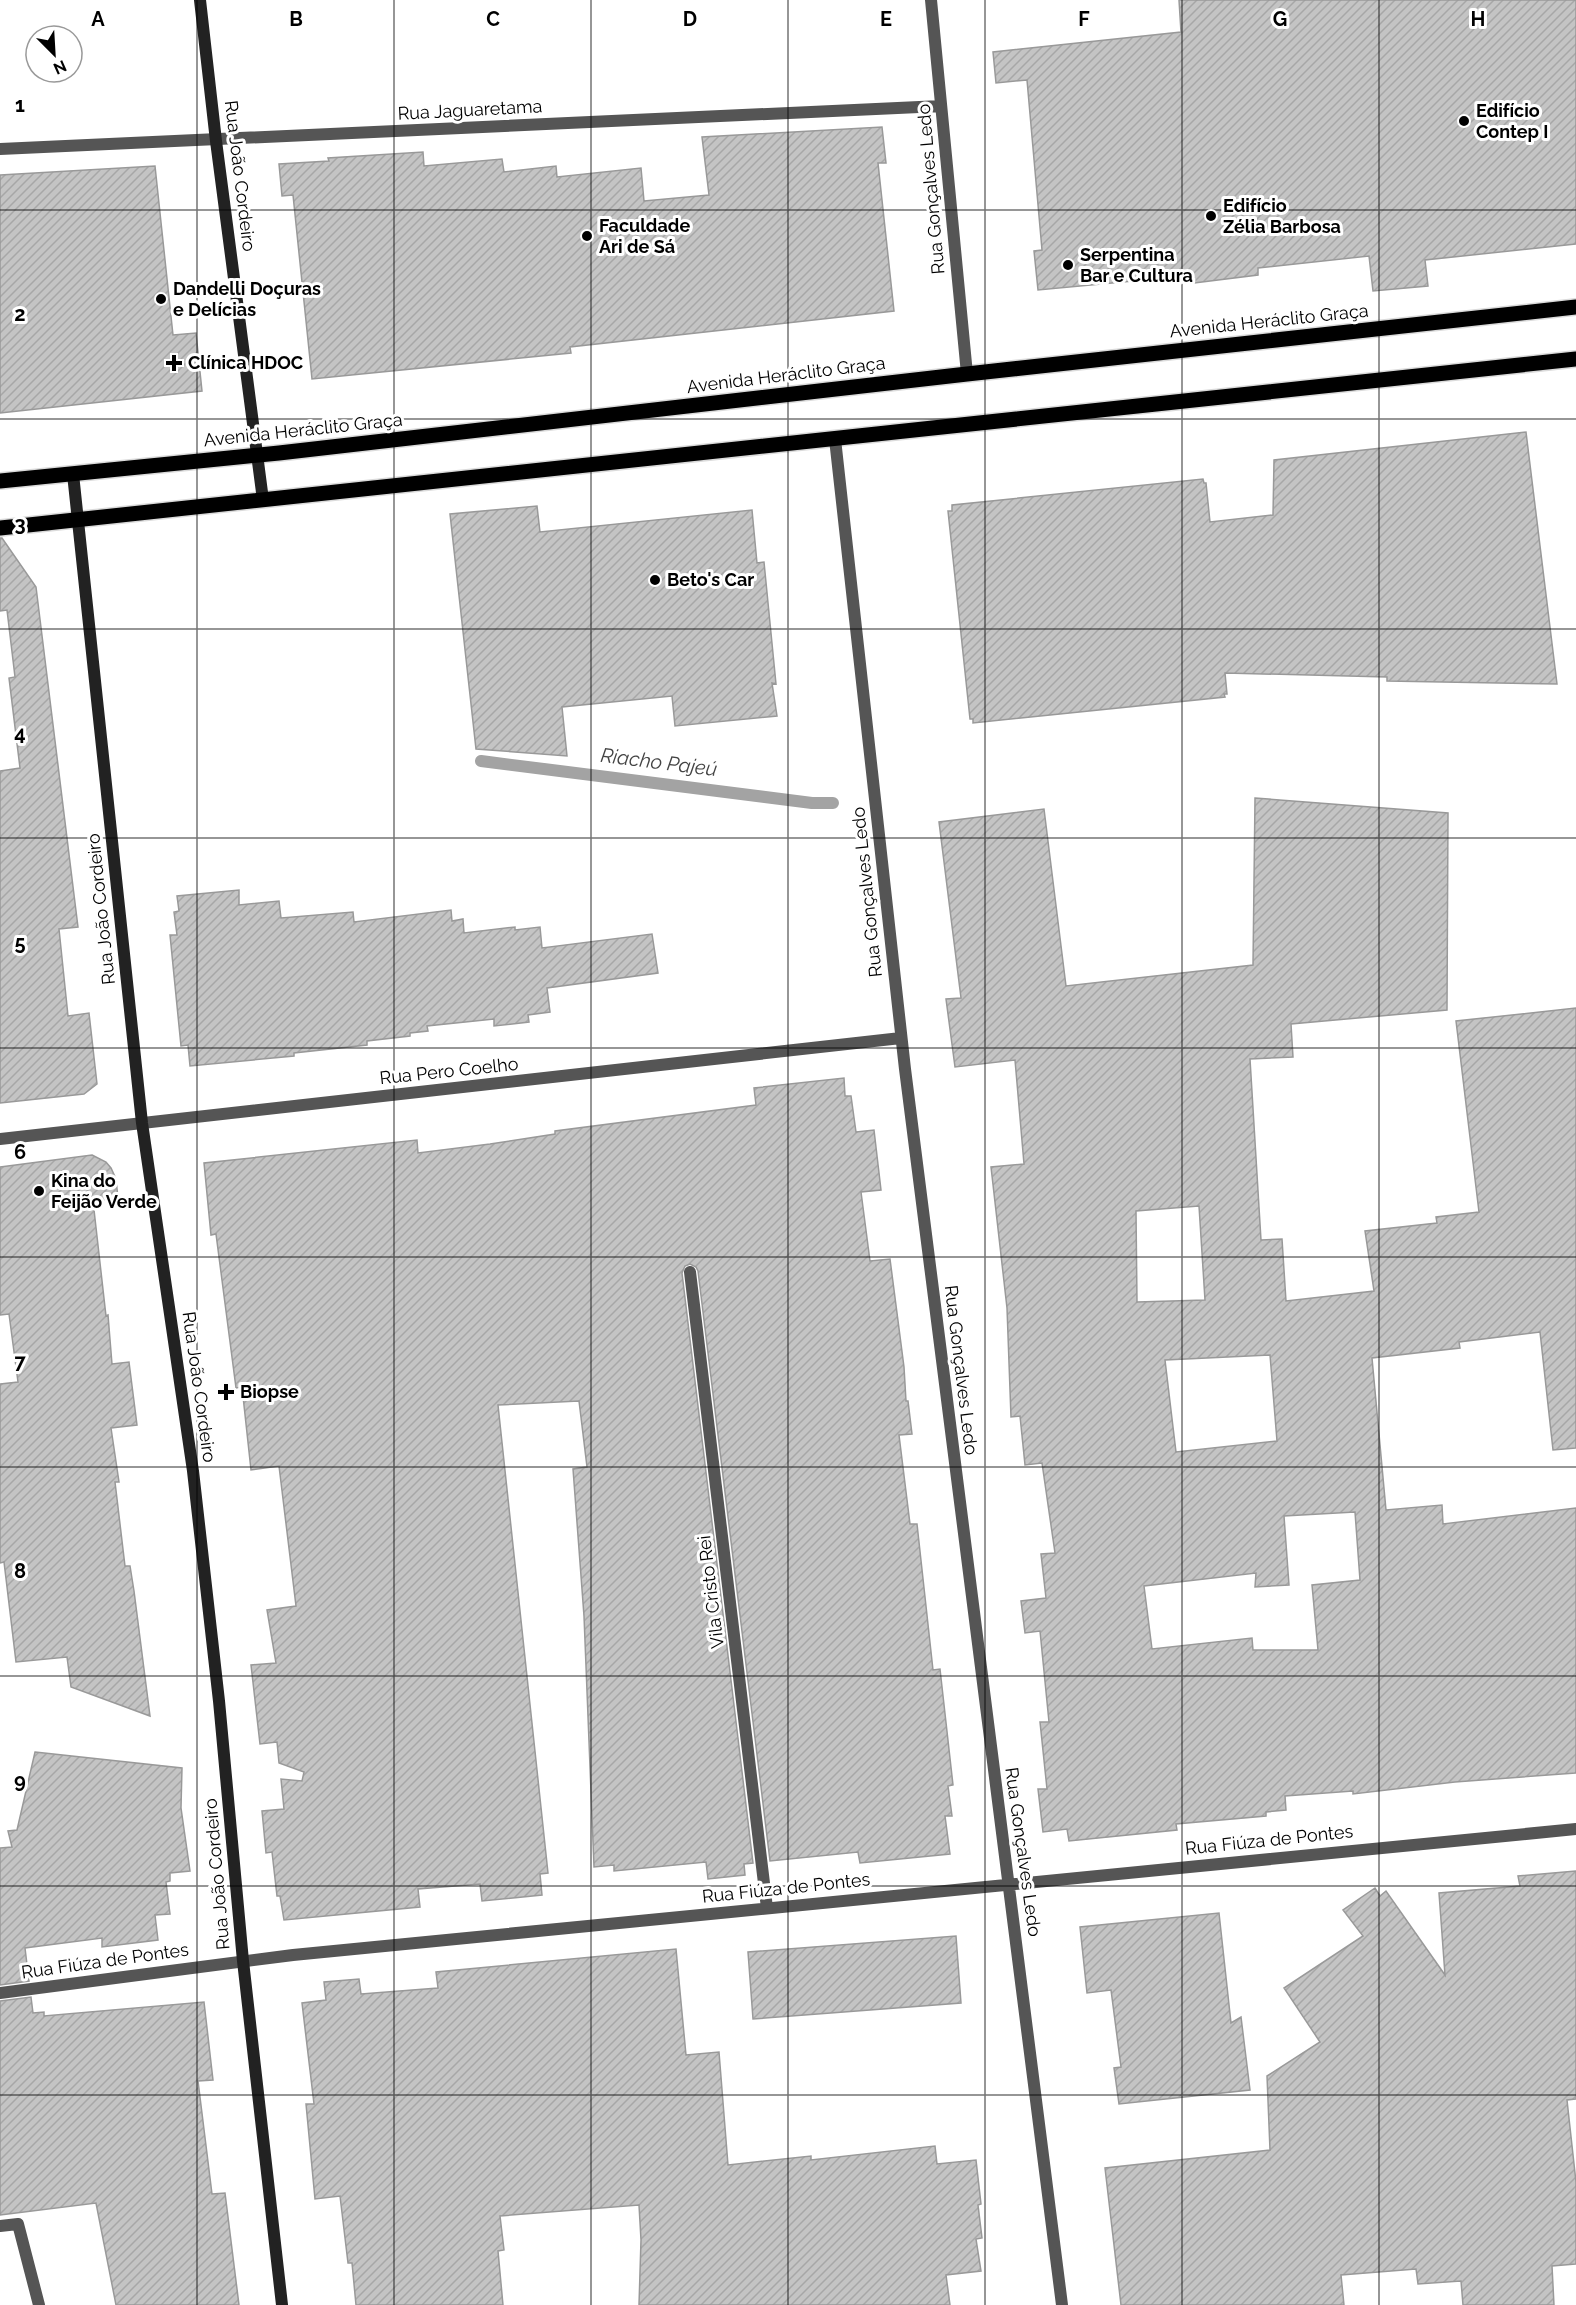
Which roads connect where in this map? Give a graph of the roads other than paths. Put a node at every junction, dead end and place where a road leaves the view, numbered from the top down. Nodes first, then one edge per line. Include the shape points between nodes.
1 (200, 0) edge
2 (931, 0) edge
3 (941, 106) junction
4 (216, 141) junction
5 (0, 149) edge
6 (1576, 307) edge
7 (1576, 359) edge
8 (967, 374) junction
9 (835, 439) junction
10 (257, 454) junction
11 (72, 474) junction
12 (0, 481) edge
13 (263, 500) junction
14 (78, 519) junction
15 (0, 528) edge
16 (901, 1038) junction
17 (142, 1123) junction
18 (0, 1139) edge
19 (690, 1272) dead end
20 (1576, 1829) edge
21 (1009, 1883) junction
22 (767, 1908) junction
23 (243, 1960) junction
24 (0, 1993) edge
25 (0, 2226) edge
26 (39, 2305) edge
27 (282, 2305) edge
28 (1062, 2305) edge

1 - 4 street, Rua João Cordeiro
2 - 3 street, Rua Gonçalves Ledo
3 - 4 street, Rua Jaguaretama
3 - 8 street, Rua Gonçalves Ledo
4 - 5 street, Rua Jaguaretama
4 - 10 street, Rua João Cordeiro
6 - 8 main road, Avenida Heráclito Graça
7 - 9 main road
8 - 10 main road, Avenida Heráclito Graça
9 - 13 main road
9 - 16 street, Rua Gonçalves Ledo
10 - 11 main road, Avenida Heráclito Graça
10 - 13 street, Rua João Cordeiro
11 - 12 main road, Avenida Heráclito Graça
11 - 14 street, Rua João Cordeiro
13 - 14 main road
14 - 15 main road
14 - 17 street, Rua João Cordeiro
16 - 17 street, Rua Pero Coelho
16 - 21 street, Rua Gonçalves Ledo
17 - 18 street, Rua Pero Coelho
17 - 23 street, Rua João Cordeiro via 193,1471
19 - 22 street, Vila Cristo Rei
20 - 21 street, Rua Fiúza de Pontes
21 - 22 street, Rua Fiúza de Pontes
21 - 28 street, Rua Gonçalves Ledo
22 - 23 street, Rua Fiúza de Pontes
23 - 24 street, Rua Fiúza de Pontes
23 - 27 street, Rua João Cordeiro
25 - 26 street via 18,2224

